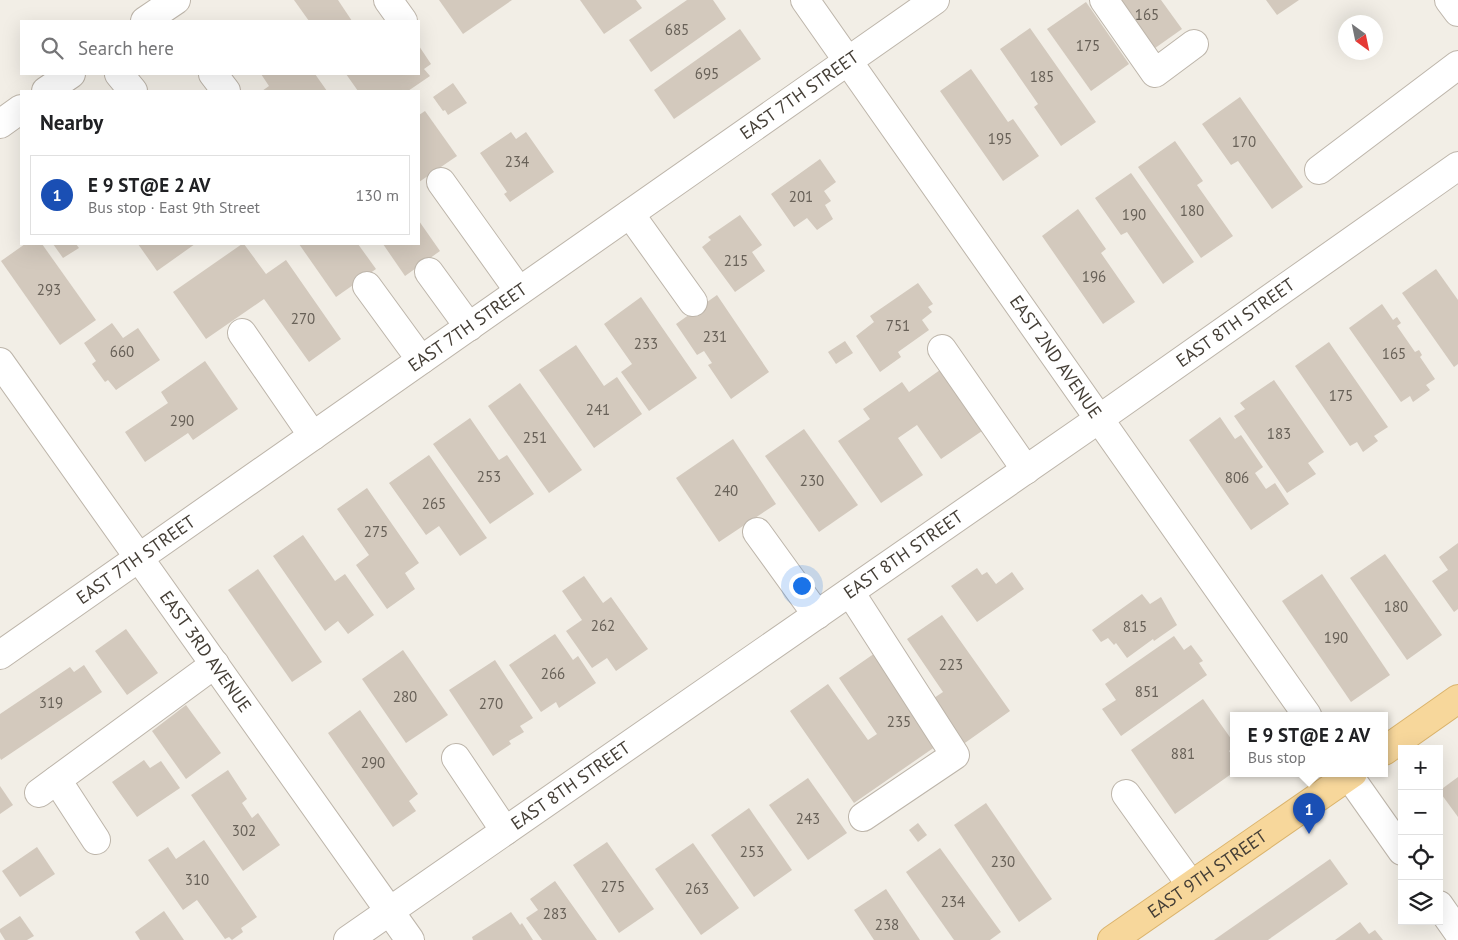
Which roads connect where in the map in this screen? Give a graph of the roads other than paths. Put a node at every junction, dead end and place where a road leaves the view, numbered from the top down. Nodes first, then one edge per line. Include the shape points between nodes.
1 (388, 0) edge
2 (805, 0) edge
3 (935, 0) edge
4 (1104, 0) edge
5 (1450, 0) edge
6 (1458, 12) edge
7 (401, 20) edge
8 (1194, 44) dead end
9 (847, 62) junction
10 (1458, 65) edge
11 (70, 75) edge
12 (120, 75) edge
13 (215, 75) edge
14 (47, 90) edge
15 (131, 90) edge
16 (225, 90) edge
17 (20, 110) edge
18 (0, 124) edge
19 (1458, 166) edge
20 (1319, 170) dead end
21 (440, 182) dead end
22 (630, 214) junction
23 (429, 272) dead end
24 (367, 286) dead end
25 (519, 291) junction
26 (693, 302) dead end
27 (469, 327) junction
28 (242, 333) dead end
29 (942, 349) dead end
30 (421, 360) junction
31 (0, 362) edge
32 (1099, 419) junction
33 (313, 436) junction
34 (1026, 470) junction
35 (757, 532) dead end
36 (139, 558) junction
37 (850, 592) junction
38 (816, 615) junction
39 (0, 655) edge
40 (215, 664) junction
41 (1458, 699) edge
42 (1305, 712) edge
43 (1388, 748) edge
44 (456, 758) dead end
45 (1346, 777) edge
46 (1352, 777) edge
47 (1126, 794) dead end
48 (863, 817) dead end
49 (504, 831) junction
50 (96, 840) dead end
51 (1398, 845) edge
52 (1191, 885) junction
53 (390, 911) junction
54 (1443, 911) edge
55 (1458, 932) edge
56 (348, 940) edge
57 (410, 940) edge
58 (1112, 940) edge

1 - 7 street
2 - 9 street, EAST 2ND AVENUE
3 - 9 street, EAST 7TH STREET
4 - 8 street via 1155,73
5 - 6 street
9 - 22 street, EAST 7TH STREET
9 - 32 street, EAST 2ND AVENUE
10 - 20 street
11 - 14 street
12 - 15 street
13 - 16 street
17 - 18 street
19 - 32 street, EAST 8TH STREET
21 - 25 street
22 - 25 street, EAST 7TH STREET
22 - 26 street
23 - 27 street
24 - 30 street
25 - 27 street, EAST 7TH STREET
27 - 30 street, EAST 7TH STREET
28 - 33 street
29 - 34 street
30 - 33 street, EAST 7TH STREET
31 - 36 street, EAST 3RD AVENUE
32 - 34 street, EAST 8TH STREET
32 - 42 street, EAST 2ND AVENUE
33 - 36 street, EAST 7TH STREET
34 - 37 street, EAST 8TH STREET
35 - 38 street
36 - 39 street, EAST 7TH STREET
36 - 40 street, EAST 3RD AVENUE
37 - 38 street, EAST 8TH STREET
37 - 48 street via 955,755
38 - 49 street, EAST 8TH STREET
40 - 50 street via 48,787
40 - 53 street, EAST 3RD AVENUE
41 - 43 main road
44 - 49 street
45 - 52 main road, EAST 9TH STREET
46 - 51 street
47 - 52 street
49 - 53 street, EAST 8TH STREET
52 - 58 main road, EAST 9TH STREET
53 - 56 street, EAST 8TH STREET
53 - 57 street, EAST 3RD AVENUE
54 - 55 street

